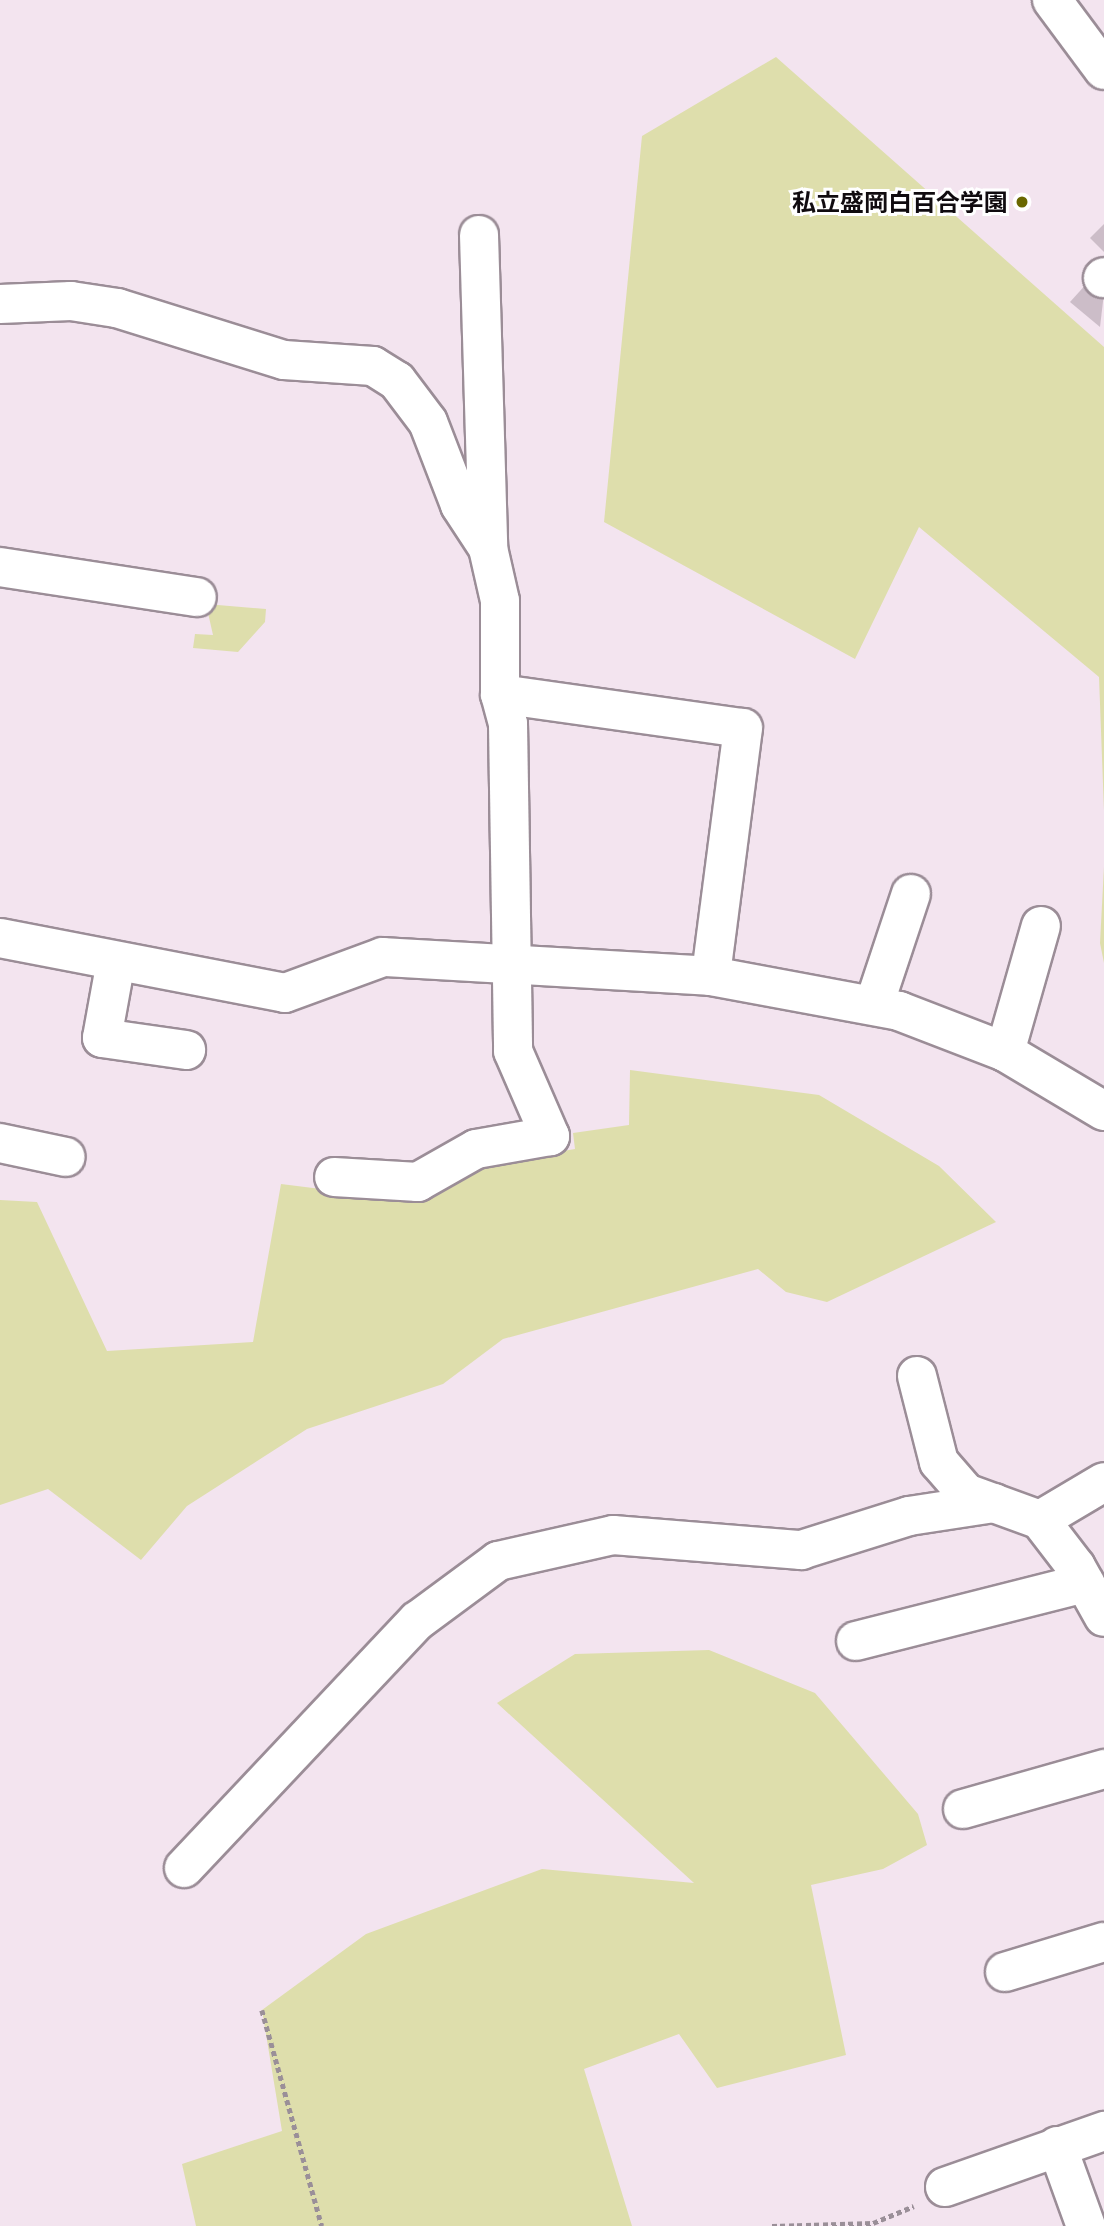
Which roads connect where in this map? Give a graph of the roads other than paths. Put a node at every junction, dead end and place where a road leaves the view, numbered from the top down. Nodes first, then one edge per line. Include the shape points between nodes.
1 (1052, 0) edge
2 (1104, 70) edge
3 (479, 236) dead end
4 (0, 304) edge
5 (488, 548) junction
6 (0, 567) edge
7 (197, 597) dead end
8 (500, 694) junction
9 (911, 894) dead end
10 (1041, 926) dead end
11 (0, 938) edge
12 (117, 961) junction
13 (515, 962) junction
14 (711, 976) junction
15 (874, 1004) junction
16 (186, 1050) dead end
17 (1005, 1052) junction
18 (1104, 1111) edge
19 (0, 1143) edge
20 (66, 1157) dead end
21 (334, 1177) dead end
22 (917, 1376) dead end
23 (1104, 1482) edge
24 (994, 1503) junction
25 (1040, 1520) junction
26 (1085, 1583) junction
27 (1104, 1617) edge
28 (856, 1641) dead end
29 (1104, 1769) edge
30 (963, 1809) dead end
31 (184, 1868) dead end
32 (1104, 1942) edge
33 (1005, 1972) dead end
34 (1104, 2131) edge
35 (1057, 2146) junction
36 (945, 2188) road end
37 (1086, 2226) edge

1 - 2 street
3 - 5 street
4 - 5 street via 117,307 284,360 344,359 373,366 397,381 428,422 460,505
5 - 8 street via 500,601
6 - 7 street
8 - 13 street via 508,724
8 - 14 street via 743,728
9 - 15 street
10 - 17 street
11 - 12 street
12 - 13 street via 285,993 383,957
12 - 16 street via 102,1038
13 - 14 street
13 - 21 street via 513,1051 550,1136 476,1149 418,1182
14 - 15 street
15 - 17 street
17 - 18 street
19 - 20 street
22 - 24 street via 939,1462 967,1493
23 - 25 street
24 - 25 street
24 - 31 street via 909,1516 801,1550 613,1535 498,1561 417,1621
25 - 26 street
26 - 27 street
26 - 28 street
29 - 30 street
32 - 33 street
34 - 35 street
35 - 36 street
35 - 37 street

